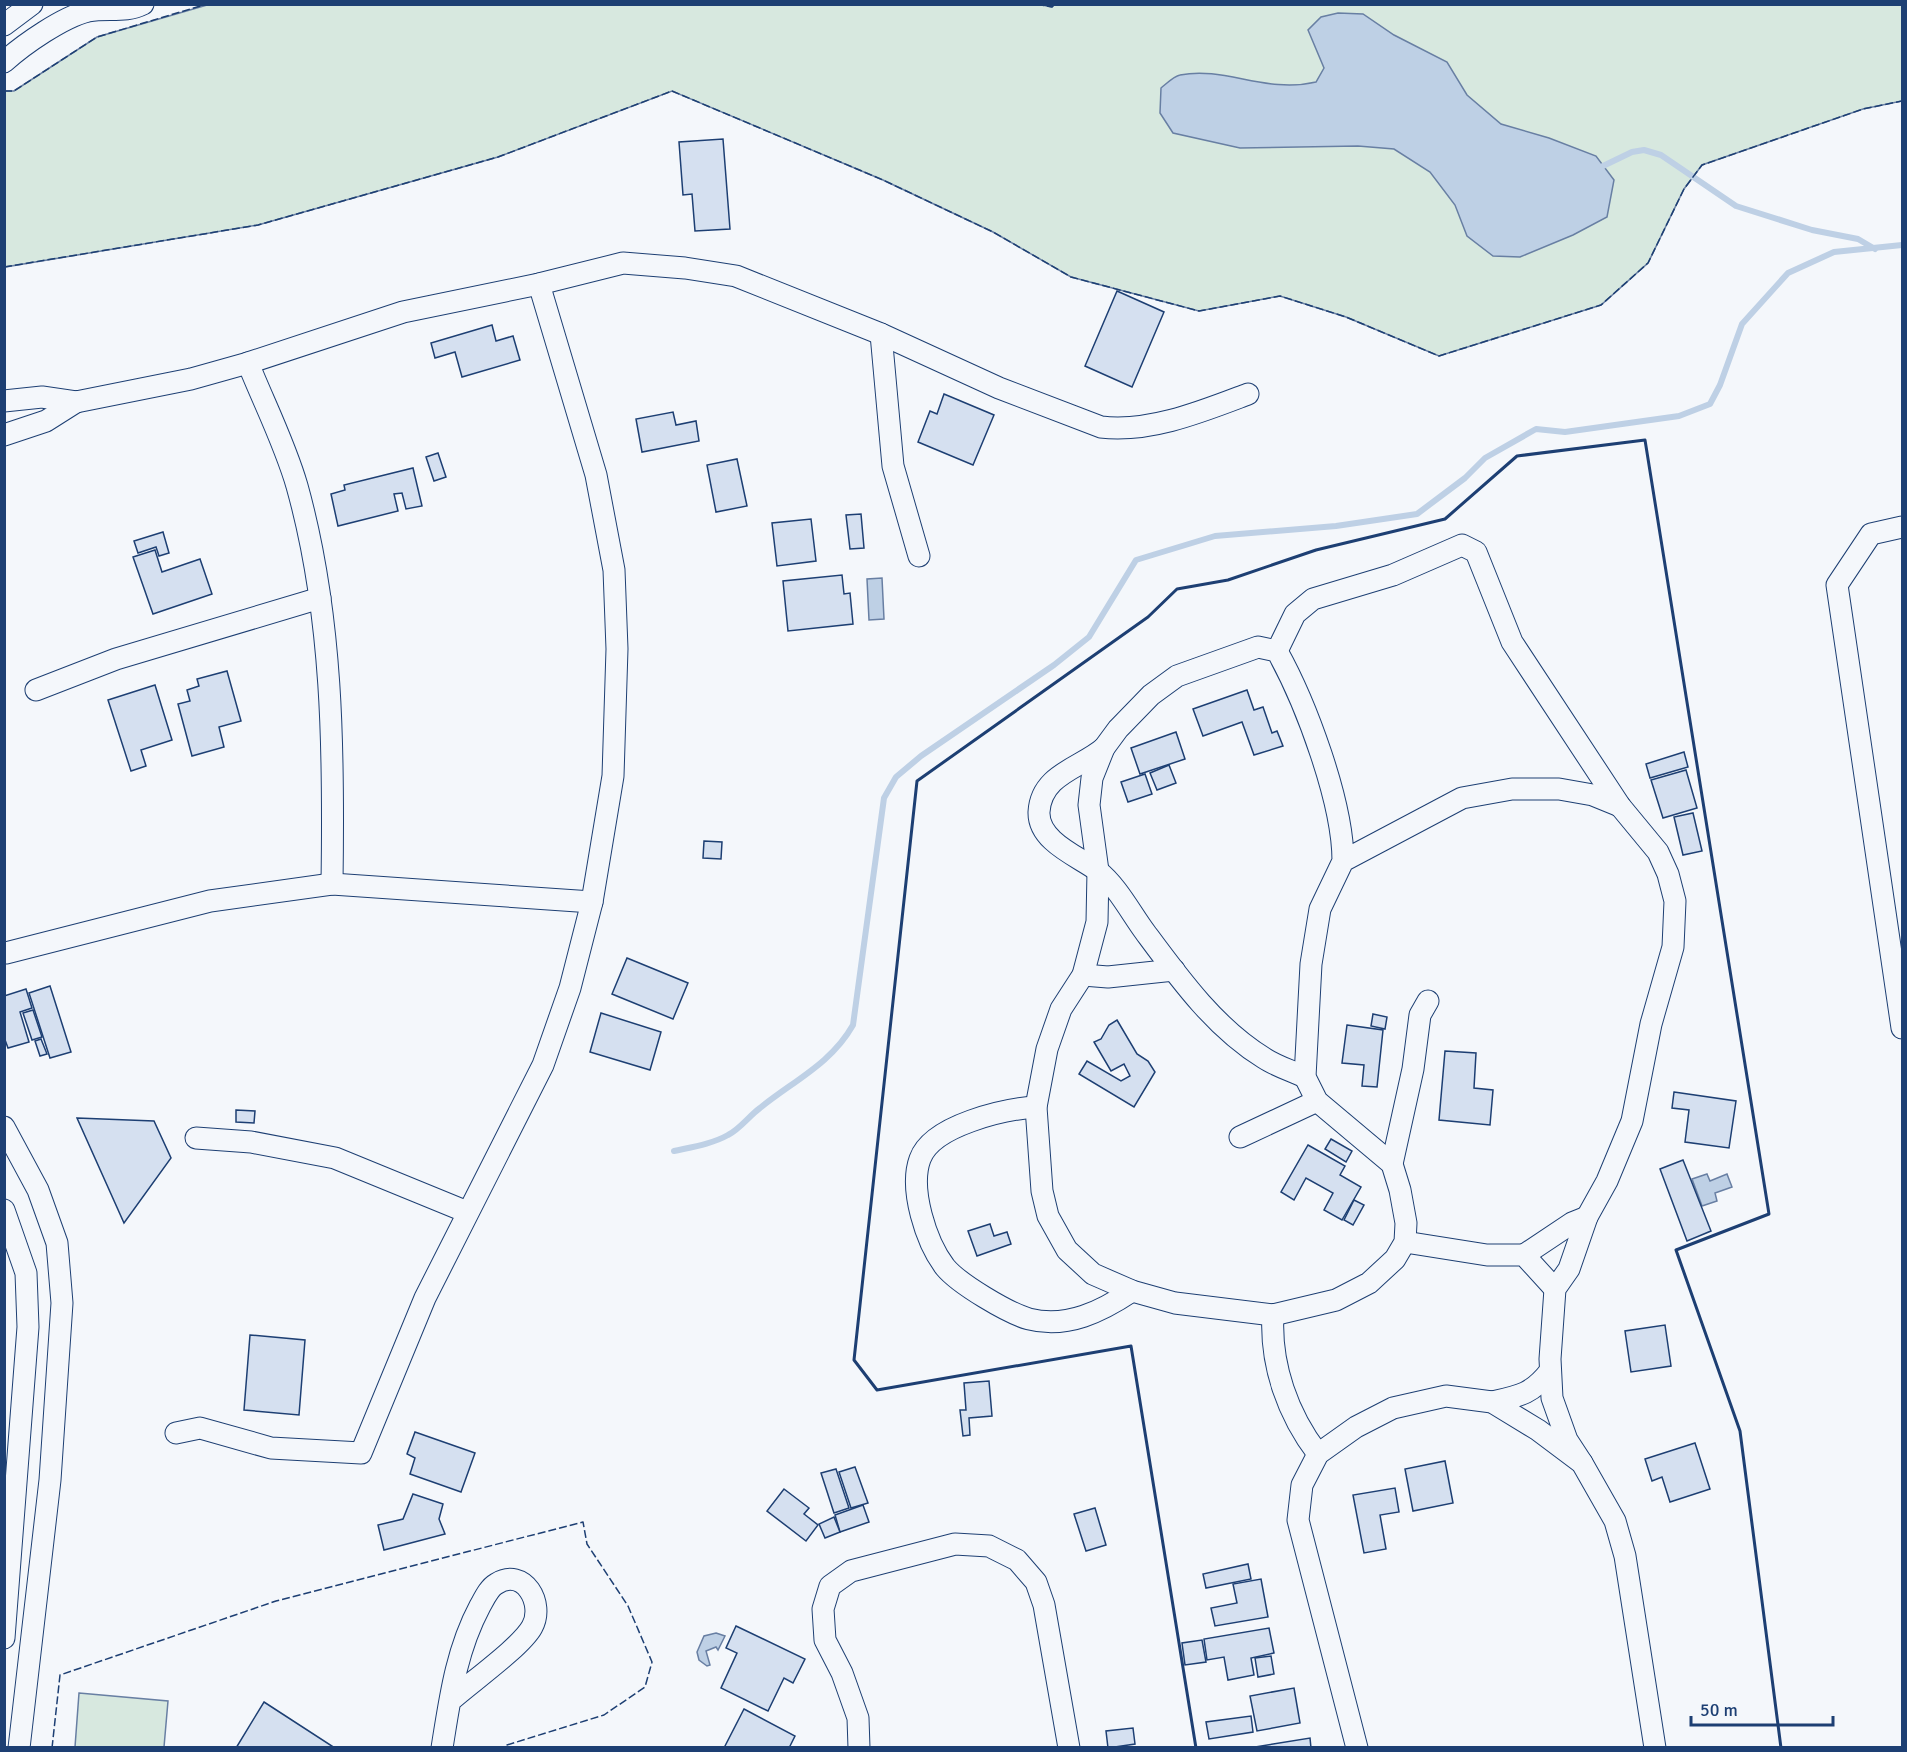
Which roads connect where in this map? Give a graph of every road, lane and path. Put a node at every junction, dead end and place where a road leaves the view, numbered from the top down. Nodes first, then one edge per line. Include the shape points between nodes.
1 (33, 4) edge
2 (143, 4) edge
3 (4, 25) edge
4 (58, 26) junction
5 (4, 62) edge
6 (539, 284) junction
7 (881, 334) junction
8 (248, 363) junction
9 (1248, 394) dead end
10 (4, 401) edge
11 (76, 402) junction
12 (4, 435) edge
13 (1902, 528) edge
14 (919, 556) dead end
15 (320, 598) junction
16 (1277, 651) junction
17 (36, 690) dead end
18 (1104, 748) junction
19 (1620, 806) junction
20 (1343, 861) junction
21 (1098, 871) junction
22 (332, 884) junction
23 (592, 902) junction
24 (6, 953) edge
25 (1174, 970) junction
26 (1083, 975) junction
27 (1428, 1001) dead end
28 (1902, 1028) edge
29 (1305, 1077) junction
30 (1317, 1101) junction
31 (1036, 1107) junction
32 (4, 1127) edge
33 (1240, 1137) dead end
34 (196, 1138) dead end
35 (1392, 1164) junction
36 (4, 1210) edge
37 (466, 1212) junction
38 (1587, 1217) junction
39 (1405, 1242) junction
40 (1524, 1255) junction
41 (1556, 1289) junction
42 (1132, 1291) junction
43 (1273, 1315) junction
44 (25, 1364) junction
45 (57, 1369) junction
46 (1550, 1371) junction
47 (1492, 1402) junction
48 (176, 1433) dead end
49 (1318, 1454) junction
50 (1582, 1463) junction
51 (10, 1470) edge
52 (4, 1638) edge
53 (450, 1701) junction
54 (19, 1748) edge
55 (442, 1748) edge
56 (859, 1748) edge
57 (1069, 1748) edge
58 (1357, 1748) edge
59 (1655, 1748) edge

1 - 3 street
1 - 4 street
2 - 4 street via 130,10 89,11
4 - 5 street
6 - 7 street via 623,263 685,268 736,276
6 - 8 street via 403,312
6 - 23 street via 596,475 614,570 617,649 613,776
7 - 9 street via 999,388 1101,427 1116,429 1159,422
7 - 14 street via 893,466
8 - 11 street
8 - 15 street via 297,485
10 - 11 street via 42,397
11 - 12 street via 46,421
13 - 28 street via 1871,534 1837,585
15 - 17 street via 116,659
15 - 22 street via 332,741
16 - 18 street via 1258,647 1177,676 1134,711
16 - 19 street via 1295,614 1313,599 1393,575 1462,545 1476,552 1512,642
16 - 20 street via 1314,734 1343,842
18 - 21 street via 1092,778 1089,805
18 - 21 street via 1091,760 1057,776 1046,791 1039,813 1047,833 1063,849
19 - 20 street via 1593,795 1559,789 1512,789 1462,798
19 - 38 street via 1658,852 1675,901 1676,922 1632,1121
20 - 29 street via 1320,909 1311,964
21 - 25 street
21 - 26 street via 1096,922
22 - 23 street
22 - 24 street via 210,901
23 - 37 street via 570,988 543,1065
25 - 26 street
25 - 29 street via 1220,1023 1264,1059
26 - 31 street via 1061,1009 1047,1049
27 - 35 street via 1420,1015 1413,1069
29 - 30 street
30 - 33 street
30 - 35 street
31 - 42 street via 1047,1216 1067,1250 1093,1274
31 - 42 street via 1013,1108 973,1119 939,1137 920,1158 917,1193 924,1228 945,1267 968,1288 1030,1319 1060,1321 1090,1316
32 - 45 street via 38,1190 57,1243 62,1303
34 - 37 street via 251,1142 334,1158
35 - 39 street via 1406,1223
36 - 44 street via 26,1273
37 - 48 street via 424,1298 361,1453 271,1448 200,1428
38 - 40 street via 1572,1222
38 - 41 street via 1569,1269
39 - 40 street via 1487,1255
39 - 43 street via 1395,1259 1369,1283 1336,1300
40 - 41 street
41 - 46 street
42 - 43 street via 1175,1303
43 - 49 street via 1273,1350 1280,1384
44 - 45 street
44 - 51 street
45 - 54 street via 50,1480
46 - 47 street via 1526,1394
46 - 50 street via 1552,1398 1567,1440
47 - 49 street via 1446,1396 1394,1408 1356,1427
47 - 50 street
49 - 58 street via 1302,1485 1298,1520
50 - 59 street via 1615,1521 1625,1556
51 - 52 street via 9,1603
53 - 53 street via 532,1629 538,1612 535,1597 527,1586 506,1580 495,1584 488,1593 470,1626
53 - 55 street
56 - 57 street via 858,1718 825,1640 823,1610 830,1586 852,1571 955,1544 989,1546 1017,1560 1036,1582 1044,1605

